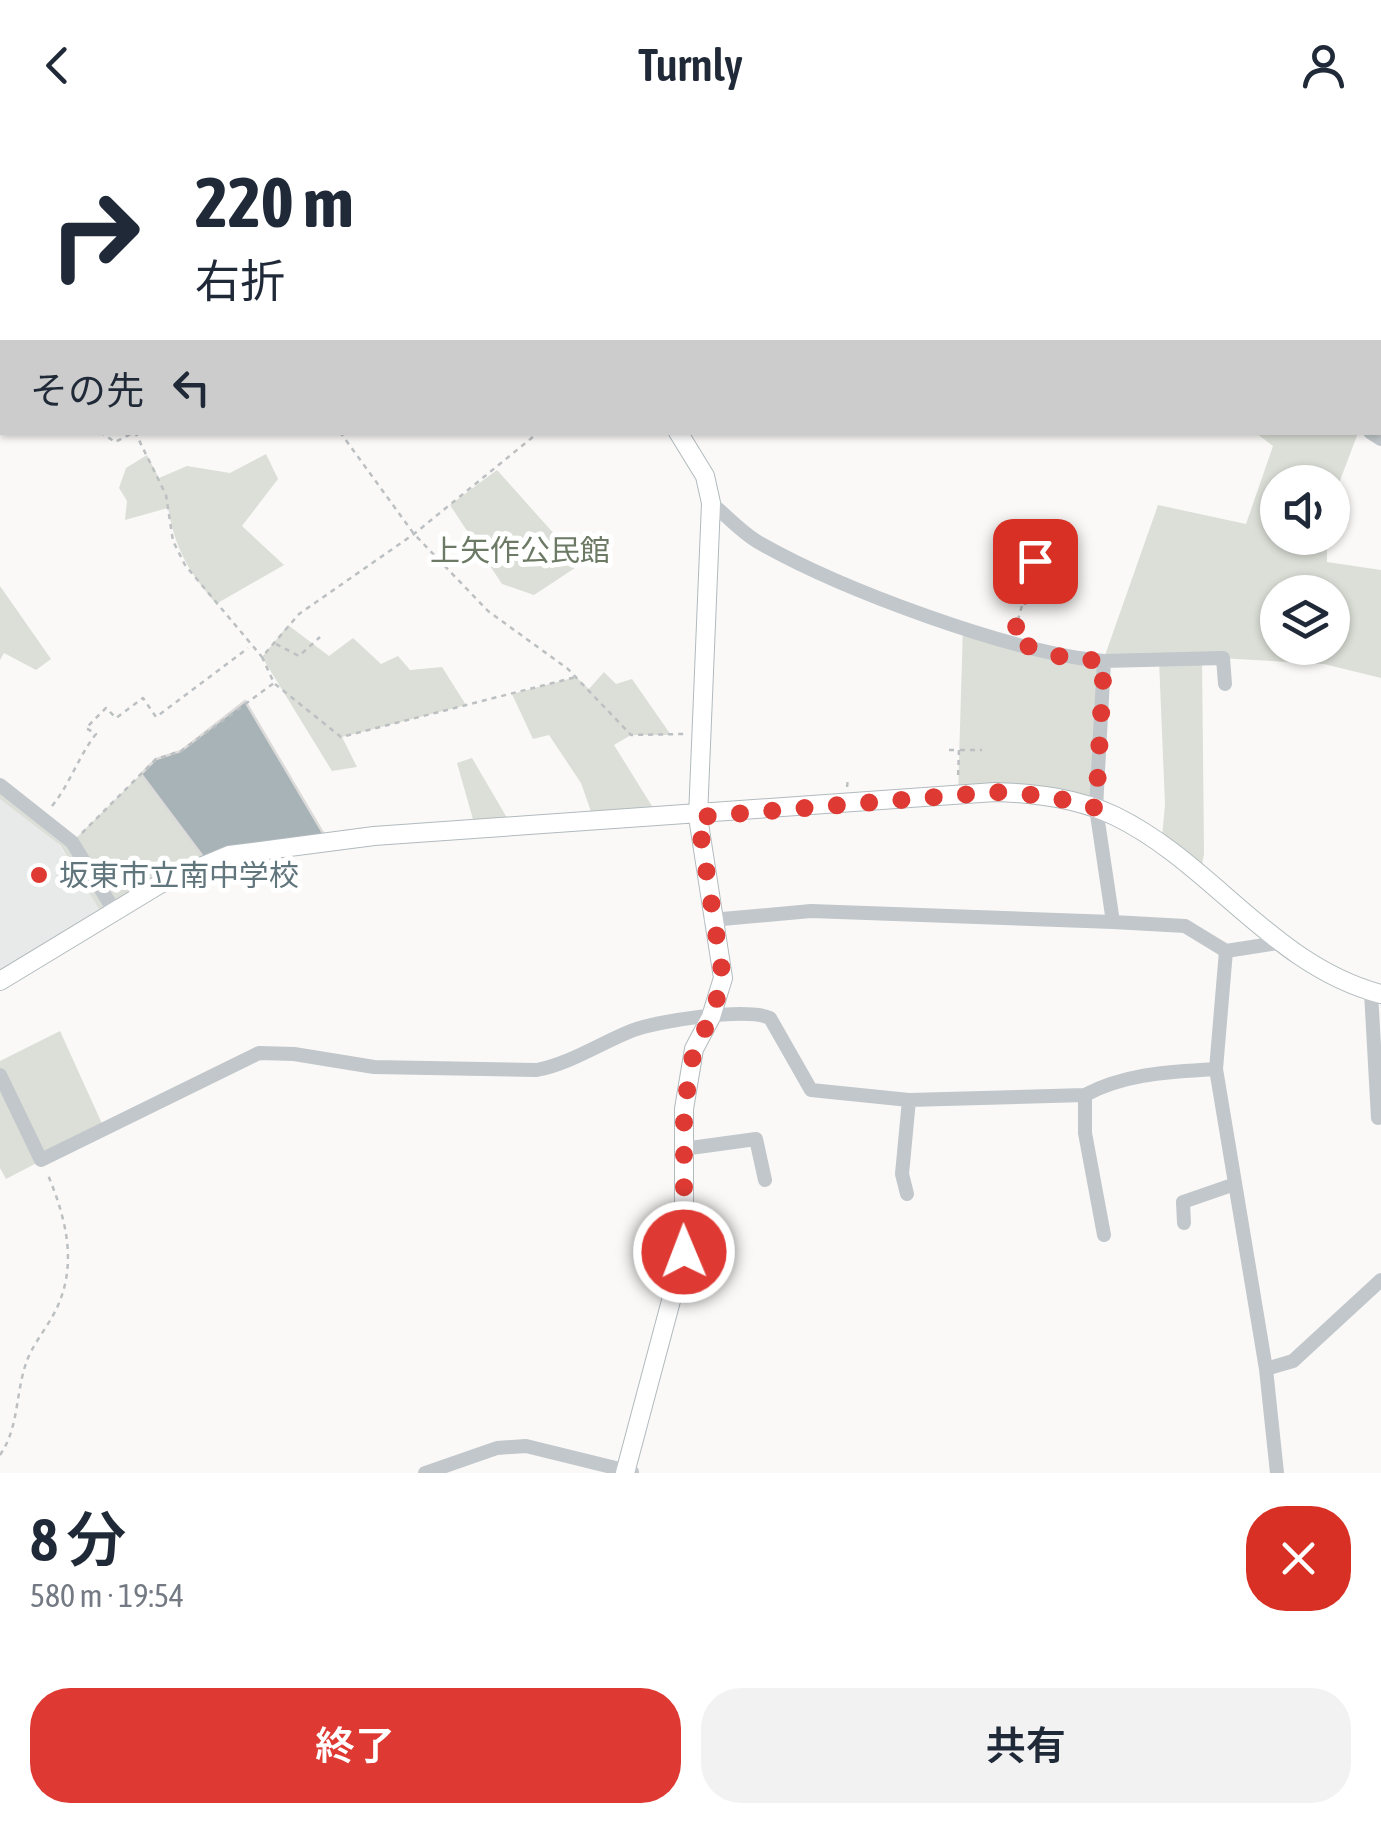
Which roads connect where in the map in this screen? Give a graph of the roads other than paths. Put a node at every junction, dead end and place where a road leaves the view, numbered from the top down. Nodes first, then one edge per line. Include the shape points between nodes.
1 (680, 435) edge
2 (712, 502) junction
3 (1104, 661) junction
4 (1225, 684) dead end
5 (0, 785) edge
6 (1096, 808) junction
7 (698, 817) junction
8 (115, 912) junction
9 (711, 920) junction
10 (1113, 922) junction
11 (1278, 943) junction
12 (1226, 951) junction
13 (0, 981) edge
14 (1376, 993) edge
15 (711, 1018) junction
16 (1216, 1069) junction
17 (0, 1075) edge
18 (1085, 1095) junction
19 (909, 1100) junction
20 (1378, 1118) dead end
21 (683, 1149) junction
22 (766, 1180) dead end
23 (1235, 1184) junction
24 (906, 1194) dead end
25 (1184, 1222) dead end
26 (1104, 1235) dead end
27 (1381, 1280) edge
28 (1266, 1369) junction
29 (628, 1472) edge
30 (425, 1473) edge
31 (1277, 1473) edge

1 - 2 street
2 - 3 street via 755,540 904,606 1065,658
2 - 7 street
3 - 4 street via 1223,658
3 - 6 street
5 - 8 street via 72,842
6 - 7 street via 1026,793
6 - 10 street
6 - 11 street via 1140,831
7 - 8 street via 374,836 229,855
7 - 9 street
8 - 13 street
9 - 10 street via 811,911
9 - 15 street via 723,978
10 - 12 street via 1185,926
11 - 12 street
11 - 14 street
12 - 16 street
14 - 20 street
15 - 17 street via 636,1029 537,1070 374,1068 259,1053 41,1160
15 - 19 street via 770,1018 811,1090
15 - 21 street via 694,1049
16 - 18 street via 1141,1076
16 - 23 street
18 - 19 street
18 - 26 street
19 - 24 street
21 - 22 street via 756,1139
21 - 29 street via 684,1252
23 - 25 street via 1184,1202
23 - 28 street
27 - 28 street via 1293,1361
28 - 31 street
29 - 30 street via 526,1446 496,1448

